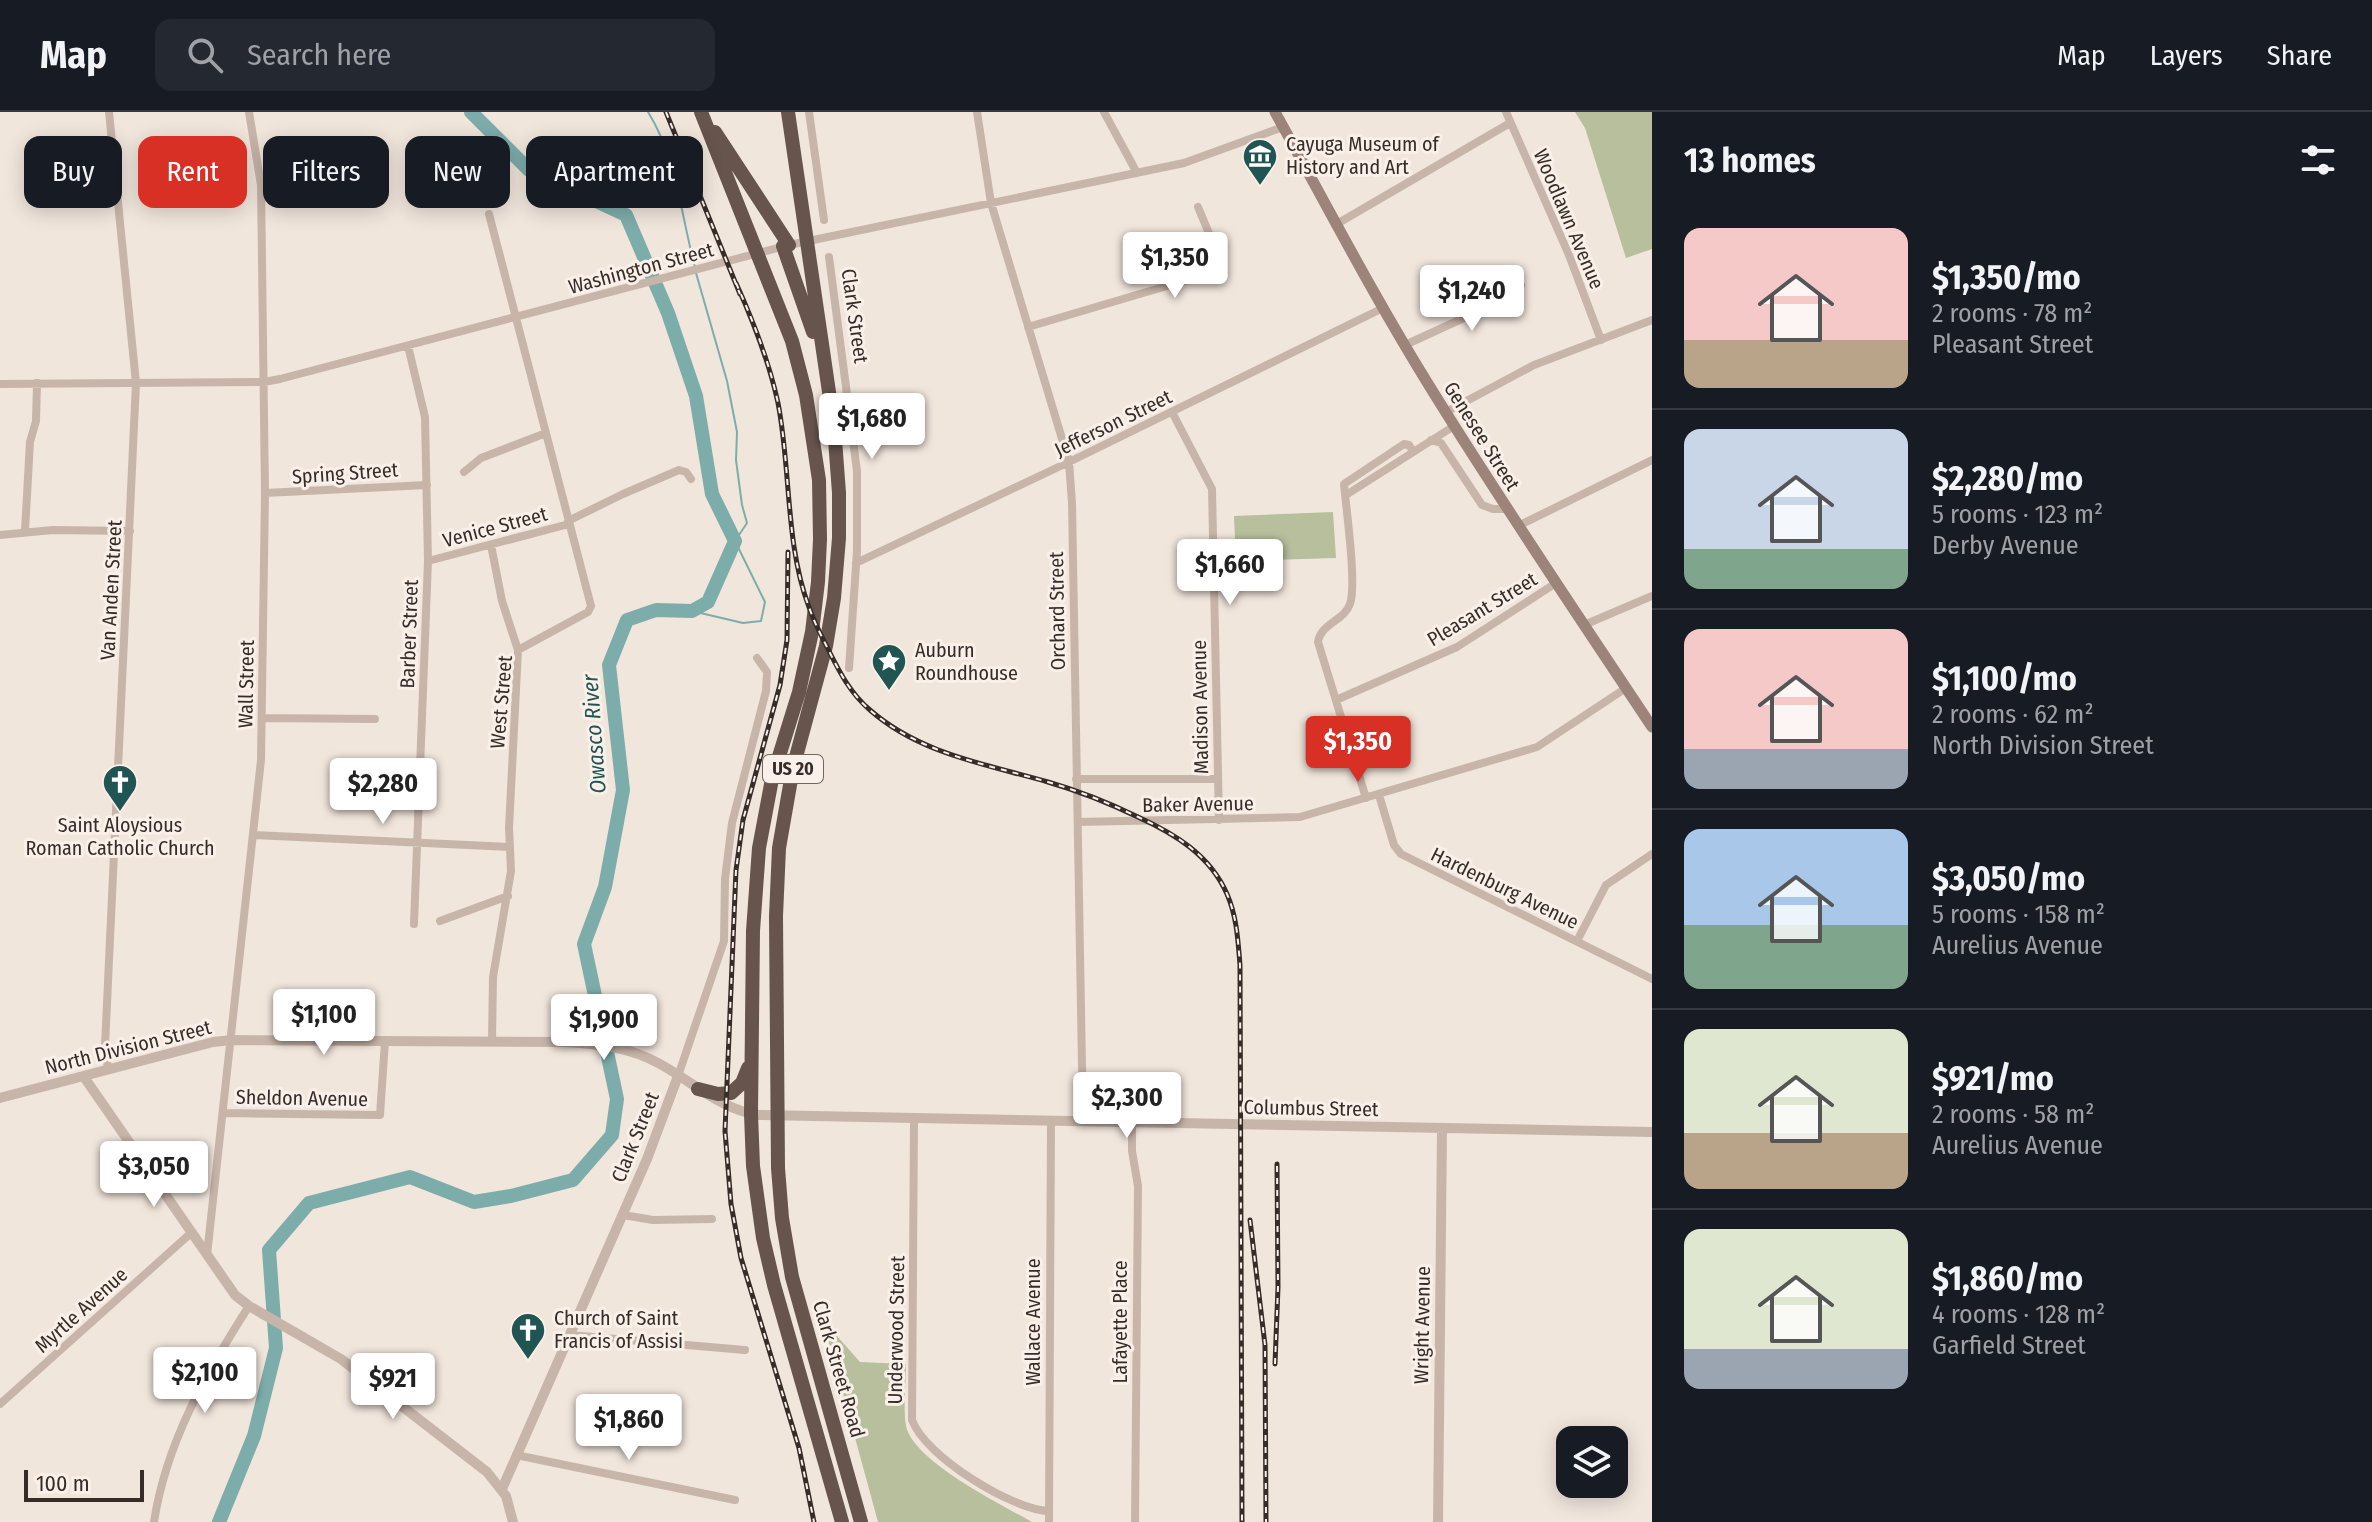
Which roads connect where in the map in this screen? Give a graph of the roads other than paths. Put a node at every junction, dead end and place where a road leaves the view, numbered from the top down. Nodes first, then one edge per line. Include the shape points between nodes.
1 (109, 112) edge
2 (249, 112) edge
3 (788, 112) edge
4 (809, 112) edge
5 (977, 112) edge
6 (1104, 112) edge
7 (1275, 112) edge
8 (1506, 112) edge
9 (702, 116) edge
10 (1510, 123) junction
11 (1283, 127) junction
12 (1137, 173) junction
13 (991, 203) junction
14 (1198, 207) dead end
15 (489, 214) dead end
16 (824, 220) dead end
17 (1335, 225) junction
18 (806, 241) junction
19 (786, 246) junction
20 (758, 253) junction
21 (829, 257) dead end
22 (1521, 285) dead end
23 (1383, 308) junction
24 (516, 318) junction
25 (1652, 320) edge
26 (1028, 327) junction
27 (1601, 340) junction
28 (1405, 345) junction
29 (408, 346) junction
30 (822, 351) junction
31 (264, 382) junction
32 (37, 383) junction
33 (136, 383) junction
34 (0, 384) edge
35 (1172, 412) junction
36 (1446, 412) junction
37 (1454, 426) junction
38 (546, 433) junction
39 (1431, 440) junction
40 (1652, 460) edge
41 (1069, 462) junction
42 (464, 472) dead end
43 (691, 479) dead end
44 (427, 485) junction
45 (265, 493) junction
46 (1506, 509) junction
47 (569, 522) junction
48 (1518, 526) junction
49 (25, 531) junction
50 (130, 531) junction
51 (0, 535) edge
52 (491, 545) junction
53 (428, 561) junction
54 (856, 563) junction
55 (1556, 583) junction
56 (1652, 596) edge
57 (1584, 625) junction
58 (518, 650) junction
59 (757, 658) dead end
60 (849, 668) dead end
61 (1626, 688) junction
62 (1336, 700) junction
63 (262, 718) junction
64 (375, 719) dead end
65 (1652, 727) edge
66 (1076, 779) junction
67 (1217, 779) junction
68 (1379, 795) junction
69 (1366, 798) junction
70 (1219, 820) junction
71 (1078, 822) junction
72 (254, 835) junction
73 (418, 844) junction
74 (510, 847) junction
75 (1652, 854) edge
76 (508, 896) junction
77 (440, 921) dead end
78 (414, 924) dead end
79 (1577, 941) junction
80 (1652, 979) edge
81 (232, 1040) junction
82 (385, 1041) junction
83 (492, 1041) junction
84 (752, 1052) junction
85 (108, 1070) junction
86 (678, 1076) junction
87 (84, 1077) junction
88 (698, 1089) junction
89 (0, 1098) edge
90 (224, 1113) junction
91 (751, 1114) junction
92 (778, 1116) junction
93 (914, 1119) junction
94 (1051, 1121) junction
95 (1083, 1122) junction
96 (1132, 1123) junction
97 (1442, 1129) junction
98 (1652, 1132) edge
99 (623, 1215) junction
100 (712, 1219) dead end
101 (187, 1236) junction
102 (207, 1255) junction
103 (252, 1308) junction
104 (570, 1335) junction
105 (745, 1350) dead end
106 (0, 1404) edge
107 (516, 1455) junction
108 (502, 1489) junction
109 (735, 1500) dead end
110 (1049, 1511) junction
111 (154, 1522) edge
112 (513, 1522) edge
113 (842, 1522) edge
114 (861, 1522) edge
115 (1049, 1522) edge
116 (1135, 1522) edge
117 (1438, 1522) edge

1 - 33 street, Van Anden Street
2 - 31 street, Wall Street via 261,185
3 - 18 highway, US 20
4 - 16 street
5 - 13 street, Orchard Street
6 - 12 street
7 - 11 main road, Genesee Street
8 - 10 street, Woodlawn Avenue
9 - 19 highway via 727,147
9 - 20 highway, US 20
10 - 17 street
10 - 27 street, Woodlawn Avenue
11 - 12 street, Washington Street via 1184,163
11 - 17 main road, Genesee Street
12 - 13 street, Washington Street
13 - 18 street, Washington Street
13 - 26 street, Orchard Street
14 - 26 street via 1221,270
15 - 24 street, West Street
17 - 23 main road, Genesee Street
18 - 19 street, Washington Street
18 - 30 highway, US 20
19 - 20 street, Washington Street
19 - 30 highway
20 - 24 street, Washington Street
20 - 84 highway, US 20 via 792,341 806,395 821,528 812,632 759,848
21 - 54 street, Clark Street via 857,471
22 - 28 street via 1492,305
23 - 28 main road, Genesee Street
23 - 35 street, Jefferson Street
24 - 29 street, Washington Street
24 - 38 street, West Street
25 - 27 street
26 - 41 street, Orchard Street
27 - 36 street via 1534,365
28 - 36 main road, Genesee Street
29 - 31 street, Washington Street
29 - 44 street, Barber Street via 425,417
30 - 92 highway, US 20 via 838,467 839,551 826,646 793,768 779,848
31 - 33 street, Washington Street
31 - 45 street, Wall Street
32 - 33 street, Washington Street
32 - 34 street, Washington Street
32 - 49 street
33 - 50 street, Van Anden Street
35 - 41 street, Jefferson Street
35 - 67 street, Madison Avenue via 1212,489
36 - 37 main road, Genesee Street
37 - 39 street
37 - 46 main road, Genesee Street
38 - 42 street via 481,458
38 - 47 street, West Street
39 - 46 street via 1446,449 1482,505
39 - 62 street via 1346,495 1351,601 1323,629 1318,642
40 - 48 street
41 - 54 street, Jefferson Street
41 - 66 street, Orchard Street
43 - 47 street, Venice Street via 679,470
44 - 45 street, Spring Street
44 - 53 street, Barber Street
45 - 63 street, Wall Street
46 - 48 main road, Genesee Street
47 - 52 street, Venice Street
47 - 58 street, West Street via 591,606
48 - 55 main road, Genesee Street
49 - 50 street
49 - 51 street
50 - 85 street, Van Anden Street
52 - 53 street, Venice Street
52 - 58 street
53 - 73 street, Barber Street
54 - 60 street, Clark Street
55 - 57 main road, Genesee Street
55 - 62 street, Pleasant Street via 1457,647
56 - 57 street
57 - 61 main road, Genesee Street
58 - 74 street, West Street
59 - 86 street, Clark Street via 767,672 766,691 732,823 724,941
61 - 65 main road, Genesee Street
61 - 68 street, Baker Avenue via 1537,747
62 - 69 street
63 - 64 street
63 - 72 street, Wall Street
66 - 67 street
66 - 71 street, Orchard Street
67 - 70 street, Madison Avenue
68 - 69 street, Baker Avenue
68 - 79 street, Hardenburg Avenue via 1398,852
69 - 70 street, Baker Avenue via 1294,819
70 - 71 street, Baker Avenue
71 - 95 street, Orchard Street
72 - 73 street
72 - 81 street, Wall Street
73 - 74 street
73 - 78 street, Barber Street
74 - 76 street, West Street
75 - 79 street via 1606,885
76 - 77 street
76 - 83 street, West Street via 493,977
79 - 80 street, Hardenburg Avenue
81 - 82 street, North Division Street
81 - 85 street, North Division Street
81 - 90 street, Wall Street
82 - 83 street, North Division Street
82 - 90 street, Sheldon Avenue via 380,1115
83 - 86 street, North Division Street via 618,1047
84 - 88 highway via 737,1090 726,1094
84 - 91 highway, US 20
85 - 87 street, North Division Street
86 - 88 street, North Division Street
86 - 99 street, Clark Street
87 - 89 street, North Division Street
87 - 101 street
88 - 91 street, North Division Street
90 - 102 street, Wall Street
91 - 92 street, North Division Street
91 - 113 highway, US 20 via 763,1238
92 - 93 street, Columbus Street
92 - 114 highway, Clark Street Road / US 20 via 778,1168 792,1277
93 - 94 street, Columbus Street
93 - 110 street, Underwood Street via 912,1420 928,1446 951,1464 1021,1505
94 - 95 street, Columbus Street
94 - 110 street, Wallace Avenue
95 - 96 street, Columbus Street
96 - 97 street, Columbus Street
96 - 116 street, Lafayette Place via 1138,1186
97 - 98 street, Columbus Street
97 - 117 street, Wright Avenue
99 - 100 street
99 - 104 street, Clark Street
101 - 102 street
101 - 106 street, Myrtle Avenue
102 - 103 street via 235,1295
103 - 108 street via 352,1368
103 - 111 street via 210,1370 177,1436
104 - 105 street
104 - 107 street, Clark Street
107 - 108 street, Clark Street
107 - 109 street
108 - 112 street
110 - 115 street, Wallace Avenue

